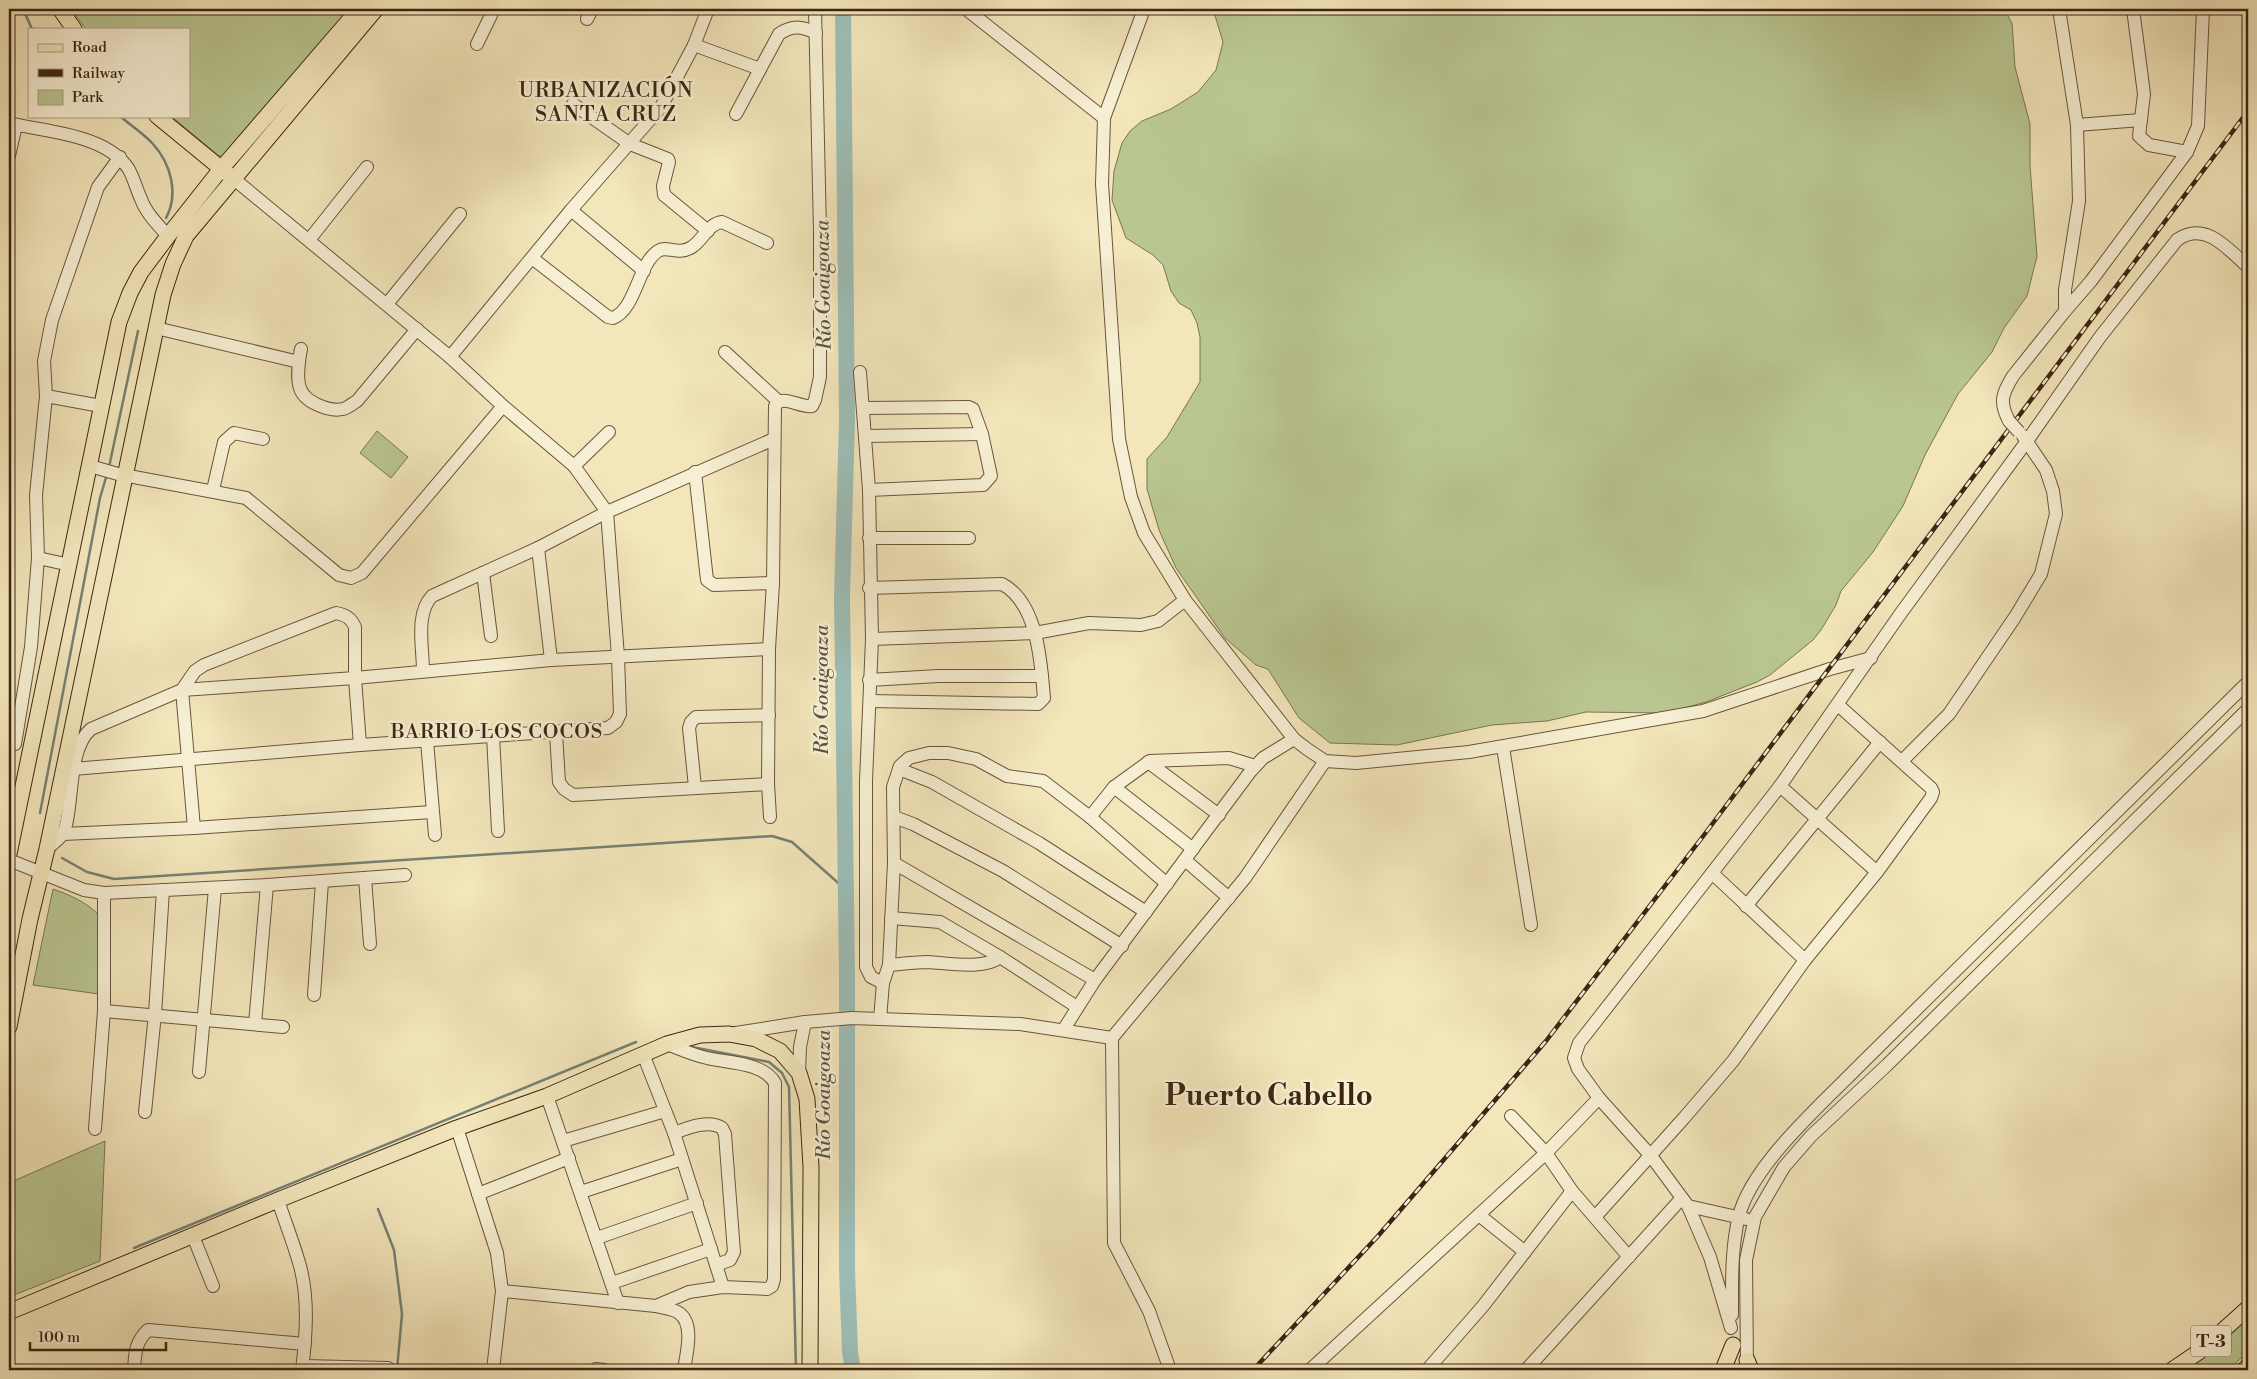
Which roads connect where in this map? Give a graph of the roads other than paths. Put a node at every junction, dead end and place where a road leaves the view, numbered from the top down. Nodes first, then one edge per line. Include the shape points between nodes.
1 (60, 9) edge
2 (359, 9) edge
3 (376, 9) edge
4 (494, 9) edge
5 (708, 9) edge
6 (815, 9) edge
7 (966, 9) edge
8 (1144, 9) edge
9 (2059, 9) edge
10 (2133, 9) edge
11 (2203, 9) edge
12 (73, 28) edge
13 (816, 33) junction
14 (477, 44) dead end
15 (694, 45) junction
16 (760, 69) junction
17 (573, 104) dead end
18 (736, 114) dead end
19 (159, 118) edge
20 (1104, 118) junction
21 (2141, 120) junction
22 (12, 124) edge
23 (2077, 125) junction
24 (630, 144) junction
25 (2187, 152) junction
26 (9, 156) edge
27 (120, 157) junction
28 (367, 167) dead end
29 (222, 169) junction
30 (234, 178) junction
31 (571, 210) junction
32 (460, 214) dead end
33 (708, 231) junction
34 (168, 236) junction
35 (309, 240) junction
36 (767, 243) dead end
37 (532, 258) junction
38 (2248, 267) edge
39 (644, 271) junction
40 (387, 304) junction
41 (2065, 311) junction
42 (156, 328) junction
43 (417, 329) junction
44 (725, 352) dead end
45 (450, 357) junction
46 (860, 372) dead end
47 (46, 396) junction
48 (778, 402) junction
49 (102, 406) junction
50 (503, 406) junction
51 (864, 408) junction
52 (609, 432) dead end
53 (982, 434) junction
54 (866, 436) junction
55 (2023, 436) junction
56 (263, 439) dead end
57 (774, 440) junction
58 (574, 466) junction
59 (93, 467) junction
60 (695, 472) junction
61 (121, 475) junction
62 (212, 490) junction
63 (869, 490) junction
64 (607, 512) junction
65 (869, 538) junction
66 (968, 538) dead end
67 (538, 548) junction
68 (38, 558) junction
69 (70, 565) junction
70 (483, 573) junction
71 (773, 583) junction
72 (870, 588) junction
73 (1185, 600) junction
74 (1035, 633) junction
75 (491, 636) dead end
76 (872, 639) junction
77 (769, 649) junction
78 (618, 657) junction
79 (1871, 658) junction
80 (551, 660) junction
81 (424, 671) junction
82 (1042, 676) junction
83 (355, 678) junction
84 (869, 680) junction
85 (2248, 682) edge
86 (182, 690) junction
87 (870, 701) junction
88 (1838, 705) junction
89 (2248, 709) edge
90 (769, 715) junction
91 (2204, 726) junction
92 (556, 733) junction
93 (493, 736) junction
94 (1294, 738) junction
95 (2217, 740) junction
96 (427, 741) junction
97 (1880, 742) junction
98 (18, 745) edge
99 (360, 745) junction
100 (1503, 747) junction
101 (188, 761) junction
102 (1325, 761) junction
103 (1902, 761) junction
104 (1148, 762) junction
105 (1255, 766) junction
106 (73, 768) junction
107 (899, 769) junction
108 (768, 784) junction
109 (695, 786) junction
110 (1780, 786) junction
111 (1114, 787) junction
112 (432, 812) junction
113 (1219, 815) junction
114 (770, 817) dead end
115 (894, 817) junction
116 (1090, 817) junction
117 (1817, 818) junction
118 (194, 828) junction
119 (498, 831) dead end
120 (63, 834) junction
121 (435, 835) dead end
122 (2084, 846) junction
123 (47, 849) junction
124 (1193, 849) junction
125 (9, 854) edge
126 (2096, 859) junction
127 (9, 860) edge
128 (1185, 860) junction
129 (894, 863) junction
130 (2059, 870) junction
131 (42, 872) junction
132 (1877, 872) junction
133 (1712, 873) junction
134 (405, 875) dead end
135 (365, 878) junction
136 (322, 882) junction
137 (2072, 882) junction
138 (1167, 884) junction
139 (267, 885) junction
140 (215, 888) junction
141 (163, 890) junction
142 (104, 893) junction
143 (1229, 898) junction
144 (1746, 906) junction
145 (1146, 912) junction
146 (892, 918) junction
147 (1531, 925) dead end
148 (370, 944) dead end
149 (1122, 946) junction
150 (1000, 956) junction
151 (1805, 960) junction
152 (889, 965) junction
153 (1095, 980) junction
154 (883, 983) junction
155 (1942, 986) junction
156 (314, 996) dead end
157 (1956, 996) junction
158 (1077, 1007) junction
159 (104, 1011) junction
160 (155, 1014) junction
161 (205, 1019) junction
162 (880, 1019) junction
163 (805, 1022) junction
164 (255, 1024) junction
165 (9, 1027) edge
166 (283, 1028) dead end
167 (1064, 1030) junction
168 (729, 1034) junction
169 (1112, 1038) junction
170 (667, 1044) junction
171 (643, 1054) junction
172 (1862, 1063) junction
173 (199, 1072) dead end
174 (799, 1073) junction
175 (1875, 1076) junction
176 (547, 1096) junction
177 (1599, 1098) junction
178 (665, 1111) junction
179 (145, 1112) dead end
180 (1511, 1116) dead end
181 (457, 1128) junction
182 (96, 1129) dead end
183 (674, 1133) junction
184 (564, 1141) junction
185 (1546, 1153) junction
186 (1651, 1156) junction
187 (569, 1158) junction
188 (682, 1158) junction
189 (1572, 1191) junction
190 (581, 1192) junction
191 (478, 1194) junction
192 (278, 1200) junction
193 (1684, 1202) junction
194 (697, 1203) junction
195 (1479, 1215) junction
196 (1595, 1217) junction
197 (1739, 1217) junction
198 (1754, 1222) junction
199 (194, 1236) junction
200 (596, 1238) junction
201 (710, 1249) junction
202 (1525, 1252) junction
203 (1629, 1256) junction
204 (716, 1265) junction
205 (612, 1283) junction
206 (213, 1286) dead end
207 (723, 1287) junction
208 (502, 1291) junction
209 (618, 1302) junction
210 (656, 1306) junction
211 (2248, 1308) edge
212 (9, 1312) edge
213 (1731, 1328) junction
214 (305, 1344) junction
215 (1733, 1345) junction
216 (2248, 1366) edge
217 (1748, 1367) edge
218 (303, 1368) edge
219 (388, 1368) dead end
220 (134, 1370) edge
221 (493, 1370) edge
222 (684, 1370) edge
223 (810, 1370) edge
224 (1170, 1370) edge
225 (1310, 1370) edge
226 (1426, 1370) edge
227 (1526, 1370) edge
228 (1723, 1370) edge
229 (1733, 1370) edge
230 (2172, 1370) edge
231 (2244, 1370) edge

1 - 12 main road
2 - 29 main road
3 - 30 main road
4 - 14 street
5 - 15 street
6 - 13 street
7 - 20 street
8 - 20 street
9 - 23 street
10 - 21 street via 2144,94
11 - 25 street via 2198,126
13 - 16 street via 795,27 779,34
13 - 48 street via 820,377 812,406 783,400
15 - 16 street
15 - 24 street via 661,107
16 - 18 street
17 - 24 street
19 - 29 main road
20 - 73 street via 1102,184 1119,440 1131,497 1144,533
21 - 23 street
21 - 25 street via 2139,136 2143,142
22 - 26 street
22 - 27 street via 95,142
23 - 41 street via 2079,201 2065,290
24 - 31 street
24 - 33 street via 668,159 664,195
25 - 41 street
27 - 34 street via 136,182 145,207
27 - 47 street via 98,187 52,320 44,361
28 - 35 street
29 - 30 main road
29 - 34 main road
30 - 35 street
30 - 42 main road via 186,236 168,280
31 - 37 street
31 - 39 street
32 - 40 street
33 - 36 street via 715,224 725,223
33 - 39 street via 685,251 659,250
34 - 49 main road via 130,292 119,322
35 - 40 street
37 - 39 street via 611,318 622,310
37 - 45 street
38 - 55 street via 2210,235 2194,232 2177,240
40 - 43 street
41 - 55 street, bridge via 2006,387 2002,408
42 - 43 street via 300,355 300,389 310,401 330,408 344,408 357,401
42 - 61 main road
43 - 45 street
44 - 48 street
45 - 50 street
46 - 51 street
47 - 49 street
47 - 68 street via 36,495
48 - 57 street via 774,409
49 - 59 main road
50 - 58 street
50 - 62 street via 362,573 351,578 339,575 246,498
51 - 53 street via 970,407 976,413
51 - 54 street
52 - 58 street
53 - 54 street
53 - 63 street via 991,476 983,485
54 - 63 street
55 - 79 street
55 - 103 street via 2046,470 2053,491 2056,514 2041,574 1949,714
56 - 62 street via 234,433 228,436
57 - 60 street
57 - 71 street
58 - 64 street
59 - 61 street
59 - 69 main road
60 - 64 street
60 - 71 street via 707,580 714,585
61 - 62 street
61 - 123 main road
63 - 65 street
64 - 67 street
64 - 78 street
65 - 66 street
65 - 72 street
67 - 70 street
67 - 80 street
68 - 69 street
68 - 98 street via 31,647
69 - 98 main road
70 - 75 street
70 - 81 street via 432,596 425,603 422,612
71 - 77 street
72 - 74 street via 1002,584 1018,596
72 - 76 street
73 - 74 street via 1158,621 1142,625 1089,623
73 - 94 street
74 - 76 street
74 - 82 street
76 - 84 street
77 - 78 street
77 - 90 street
78 - 80 street
78 - 92 street via 620,714 616,722 608,728
79 - 88 street
79 - 100 street via 1703,711 1548,736
80 - 81 street
81 - 83 street
82 - 84 street
82 - 87 street via 1044,698 1038,704
83 - 86 street
83 - 86 street via 355,627 348,618 336,613 204,665 195,671
83 - 99 street
84 - 87 street
85 - 91 street
86 - 101 street
86 - 106 street via 91,729 82,739
87 - 154 street via 866,782 866,968 871,977
88 - 97 street
88 - 110 street
89 - 95 street
90 - 108 street
90 - 109 street via 696,718 691,722
91 - 95 street
91 - 122 street
92 - 93 street
92 - 109 street via 559,782 573,795
93 - 96 street
93 - 119 street
94 - 102 street
94 - 105 street
95 - 126 street
96 - 99 street
96 - 112 street
97 - 103 street
97 - 117 street
98 - 125 main road
99 - 101 street
100 - 102 street via 1356,763
100 - 147 street
101 - 106 street
101 - 118 street
102 - 143 street
103 - 132 street via 1931,788 1932,798
104 - 105 street via 1229,758
104 - 111 street
104 - 113 street
105 - 113 street
106 - 120 street
107 - 115 street via 893,787
107 - 116 street via 908,758 929,754 948,753 976,758 1003,775 1044,781
107 - 145 street via 932,782 1039,843
108 - 109 street
108 - 114 street
110 - 117 street
110 - 133 street
111 - 116 street
111 - 124 street
112 - 118 street
112 - 121 street
113 - 124 street
115 - 129 street
115 - 149 street via 1003,871
116 - 138 street
117 - 132 street
117 - 144 street
118 - 120 street
120 - 123 street
122 - 126 street
122 - 130 street
123 - 131 main road
124 - 128 street
126 - 137 street
127 - 131 street
128 - 138 street
128 - 143 street
129 - 146 street
129 - 153 street
130 - 137 street
130 - 155 street
131 - 142 street via 84,890
131 - 165 main road
132 - 151 street
133 - 144 street
133 - 177 street via 1579,1043 1574,1058
134 - 135 street
135 - 136 street
135 - 148 street
136 - 139 street
136 - 156 street
137 - 157 street
138 - 145 street
139 - 140 street
139 - 164 street
140 - 141 street
140 - 161 street
141 - 142 street
141 - 160 street
142 - 159 street
143 - 169 street
144 - 151 street
145 - 149 street
146 - 150 street via 940,922
146 - 152 street
149 - 153 street
150 - 152 street via 988,963
150 - 158 street
151 - 186 street via 1733,1061
152 - 154 street
153 - 158 street
154 - 162 street
155 - 157 street
155 - 172 street
157 - 175 street
158 - 167 street
159 - 160 street
159 - 182 street
160 - 161 street
160 - 179 street
161 - 164 street
161 - 173 street
162 - 163 street
162 - 167 street via 1020,1024
163 - 168 street
163 - 174 street
164 - 166 street
167 - 169 street
168 - 170 main road via 700,1035
168 - 174 main road via 756,1039 780,1051
169 - 224 street via 1114,1243 1149,1311
170 - 171 main road
170 - 207 street via 707,1058 759,1070 772,1077 775,1083 774,1284 767,1289
171 - 176 main road
171 - 178 street
172 - 175 street
172 - 197 street via 1766,1164
174 - 223 main road via 807,1099 811,1166
175 - 198 street via 1784,1166
176 - 181 main road
176 - 184 street
177 - 185 street
177 - 186 street
178 - 183 street
178 - 184 street
180 - 185 street
181 - 191 street
181 - 192 main road
183 - 188 street
183 - 204 street via 715,1125 725,1134 734,1252 730,1260
184 - 187 street
185 - 189 street
185 - 195 street
186 - 193 street
186 - 196 street
187 - 190 street
187 - 191 street
188 - 190 street
188 - 194 street
189 - 196 street
189 - 202 street
190 - 200 street
191 - 208 street via 497,1253
192 - 199 main road
192 - 214 street via 300,1266 304,1289
193 - 197 street
193 - 203 street
193 - 213 street via 1710,1257
194 - 200 street
194 - 201 street
195 - 202 street
195 - 225 street
196 - 203 street
197 - 198 street
197 - 213 street via 1732,1258
198 - 217 street via 1746,1260
199 - 206 street
199 - 212 main road
200 - 205 street
201 - 204 street
201 - 205 street
202 - 226 street via 1483,1306
203 - 227 street
204 - 207 street
205 - 209 street
207 - 210 street via 689,1292
208 - 209 street
208 - 221 street
209 - 210 street
210 - 222 street via 679,1313 686,1323
211 - 230 main road, T-3 via 2200,1351
213 - 215 street
214 - 218 street
214 - 220 street via 148,1330 136,1346
215 - 228 main road
215 - 229 street
216 - 231 main road
218 - 219 street

